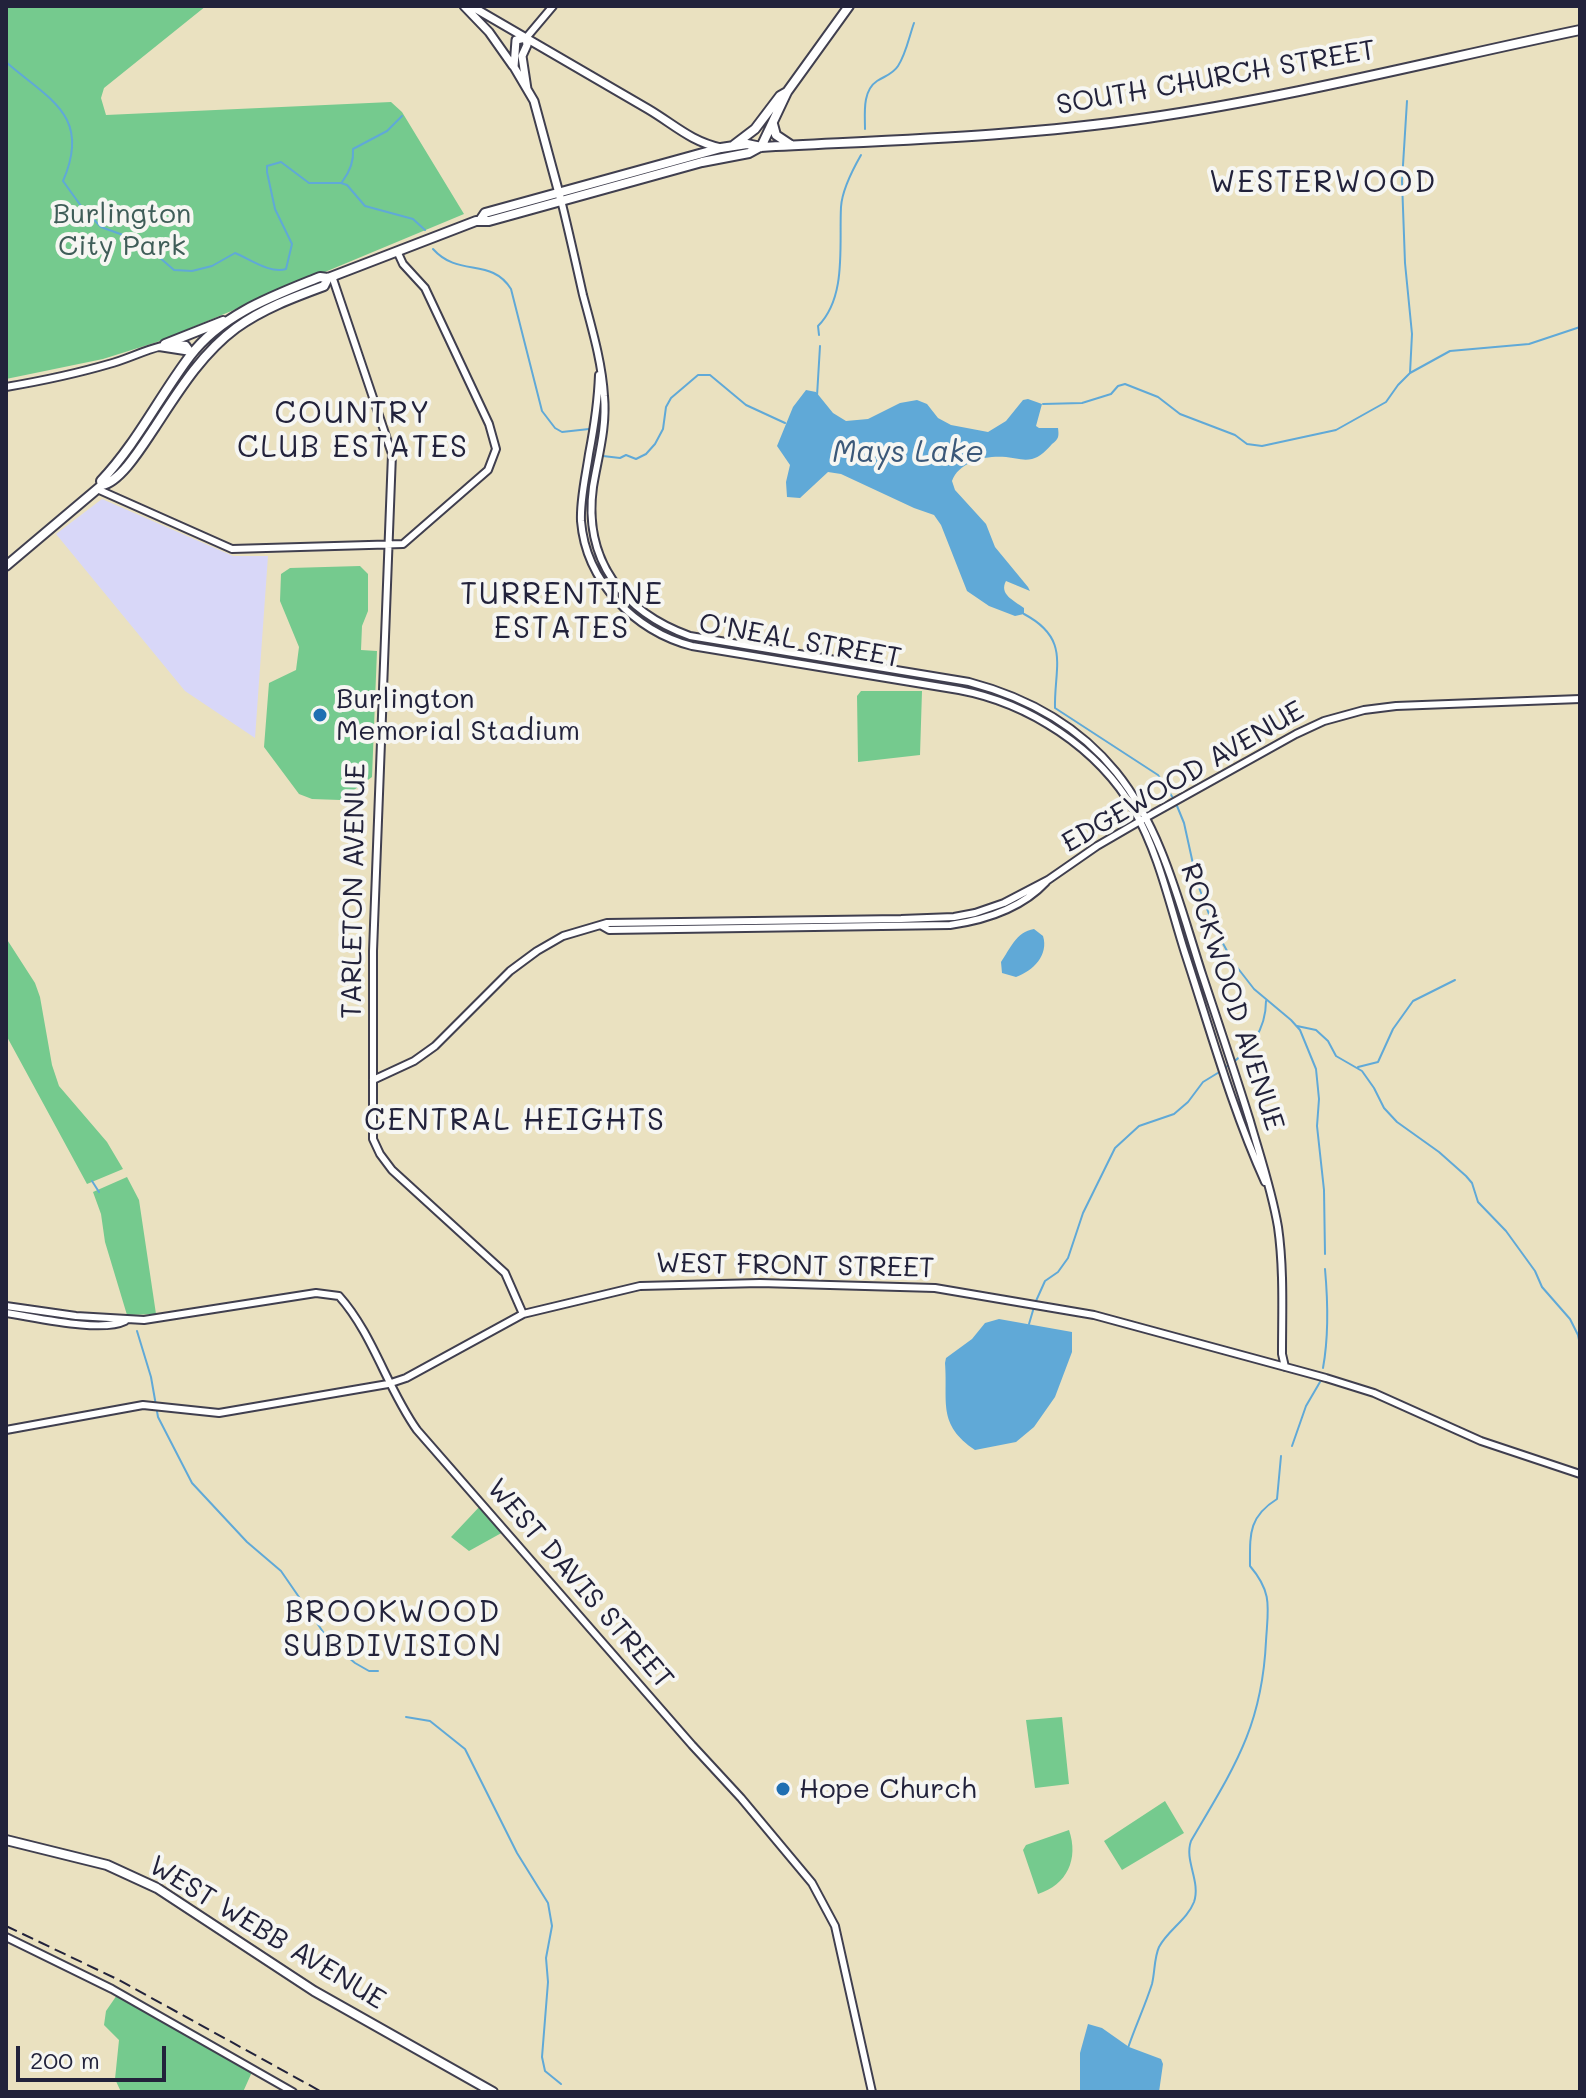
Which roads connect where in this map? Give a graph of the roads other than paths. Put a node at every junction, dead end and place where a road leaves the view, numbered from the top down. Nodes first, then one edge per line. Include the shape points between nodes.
1 (464, 6) edge
2 (471, 6) edge
3 (553, 6) edge
4 (849, 6) edge
5 (1580, 30) edge
6 (526, 38) junction
7 (514, 67) junction
8 (527, 89) junction
9 (787, 92) junction
10 (774, 122) junction
11 (758, 125) junction
12 (690, 139) junction
13 (763, 143) junction
14 (792, 145) junction
15 (734, 146) junction
16 (721, 148) junction
17 (684, 158) junction
18 (560, 196) junction
19 (397, 251) junction
20 (330, 277) junction
21 (231, 318) junction
22 (235, 329) junction
23 (162, 346) junction
24 (193, 353) junction
25 (183, 386) junction
26 (6, 387) edge
27 (100, 487) junction
28 (390, 546) junction
29 (6, 566) edge
30 (1580, 699) edge
31 (1143, 819) junction
32 (373, 1080) junction
33 (6, 1306) edge
34 (6, 1313) edge
35 (523, 1314) junction
36 (125, 1321) junction
37 (1285, 1367) junction
38 (388, 1384) junction
39 (6, 1430) edge
40 (1580, 1474) edge
41 (6, 1840) edge
42 (6, 1937) edge
43 (293, 2092) edge
44 (493, 2092) edge
45 (872, 2092) edge

1 - 7 main road
2 - 6 main road
3 - 6 street
4 - 9 main road
5 - 14 main road, SOUTH CHURCH STREET via 1149,118 993,135
6 - 7 main road via 516,40
6 - 8 main road via 522,56
6 - 12 main road via 660,115
7 - 8 main road
8 - 18 main road
9 - 10 main road
9 - 11 main road
10 - 13 main road
10 - 14 main road via 776,135
11 - 13 main road via 755,141
11 - 15 main road
12 - 16 main road
12 - 17 main road
13 - 14 main road, SOUTH CHURCH STREET
13 - 15 main road, SOUTH CHURCH STREET
13 - 18 main road, SOUTH CHURCH STREET via 749,153
15 - 16 main road, SOUTH CHURCH STREET
16 - 17 main road, SOUTH CHURCH STREET
17 - 18 main road, SOUTH CHURCH STREET
18 - 19 main road, SOUTH CHURCH STREET
18 - 31 street, O'NEAL STREET via 600,361 604,413 593,528 611,577 638,608 690,636 969,682 1020,699 1086,740 1114,768
19 - 20 main road, SOUTH CHURCH STREET
19 - 28 street via 425,288 496,449 488,470 403,544
20 - 21 main road, SOUTH CHURCH STREET via 277,294
20 - 22 main road, SOUTH CHURCH STREET via 324,286
20 - 28 street, TARLETON AVENUE via 390,444
21 - 23 main road
21 - 24 main road, SOUTH CHURCH STREET
22 - 24 main road
22 - 25 main road, SOUTH CHURCH STREET
23 - 24 street via 186,345
23 - 26 street via 107,365
24 - 25 main road
24 - 27 main road, SOUTH CHURCH STREET
25 - 27 main road, SOUTH CHURCH STREET via 134,457
27 - 28 street via 232,549
27 - 29 main road, SOUTH CHURCH STREET
28 - 32 street, TARLETON AVENUE via 378,796
30 - 31 street, EDGEWOOD AVENUE via 1396,706 1346,715 1296,734
31 - 32 street, EDGEWOOD AVENUE via 1048,880 968,918 622,922 563,936 510,971 435,1046
31 - 37 street, ROCKWOOD AVENUE via 1158,844 1261,1156 1280,1247
32 - 35 street, TARLETON AVENUE via 373,1139 380,1154 505,1273
33 - 36 street, WEST DAVIS STREET
34 - 36 street, WEST DAVIS STREET via 73,1323
35 - 37 street, WEST FRONT STREET via 640,1286 935,1288 1094,1315
35 - 38 street, WEST FRONT STREET
36 - 38 street, WEST DAVIS STREET via 334,1293 359,1323
37 - 40 street, WEST FRONT STREET via 1374,1393 1481,1441
38 - 39 street, WEST FRONT STREET via 219,1413 149,1405
38 - 45 street, WEST DAVIS STREET via 428,1444 812,1883 835,1926
41 - 44 main road, WEST WEBB AVENUE via 107,1865 157,1888 314,1991
42 - 43 street via 112,1989

